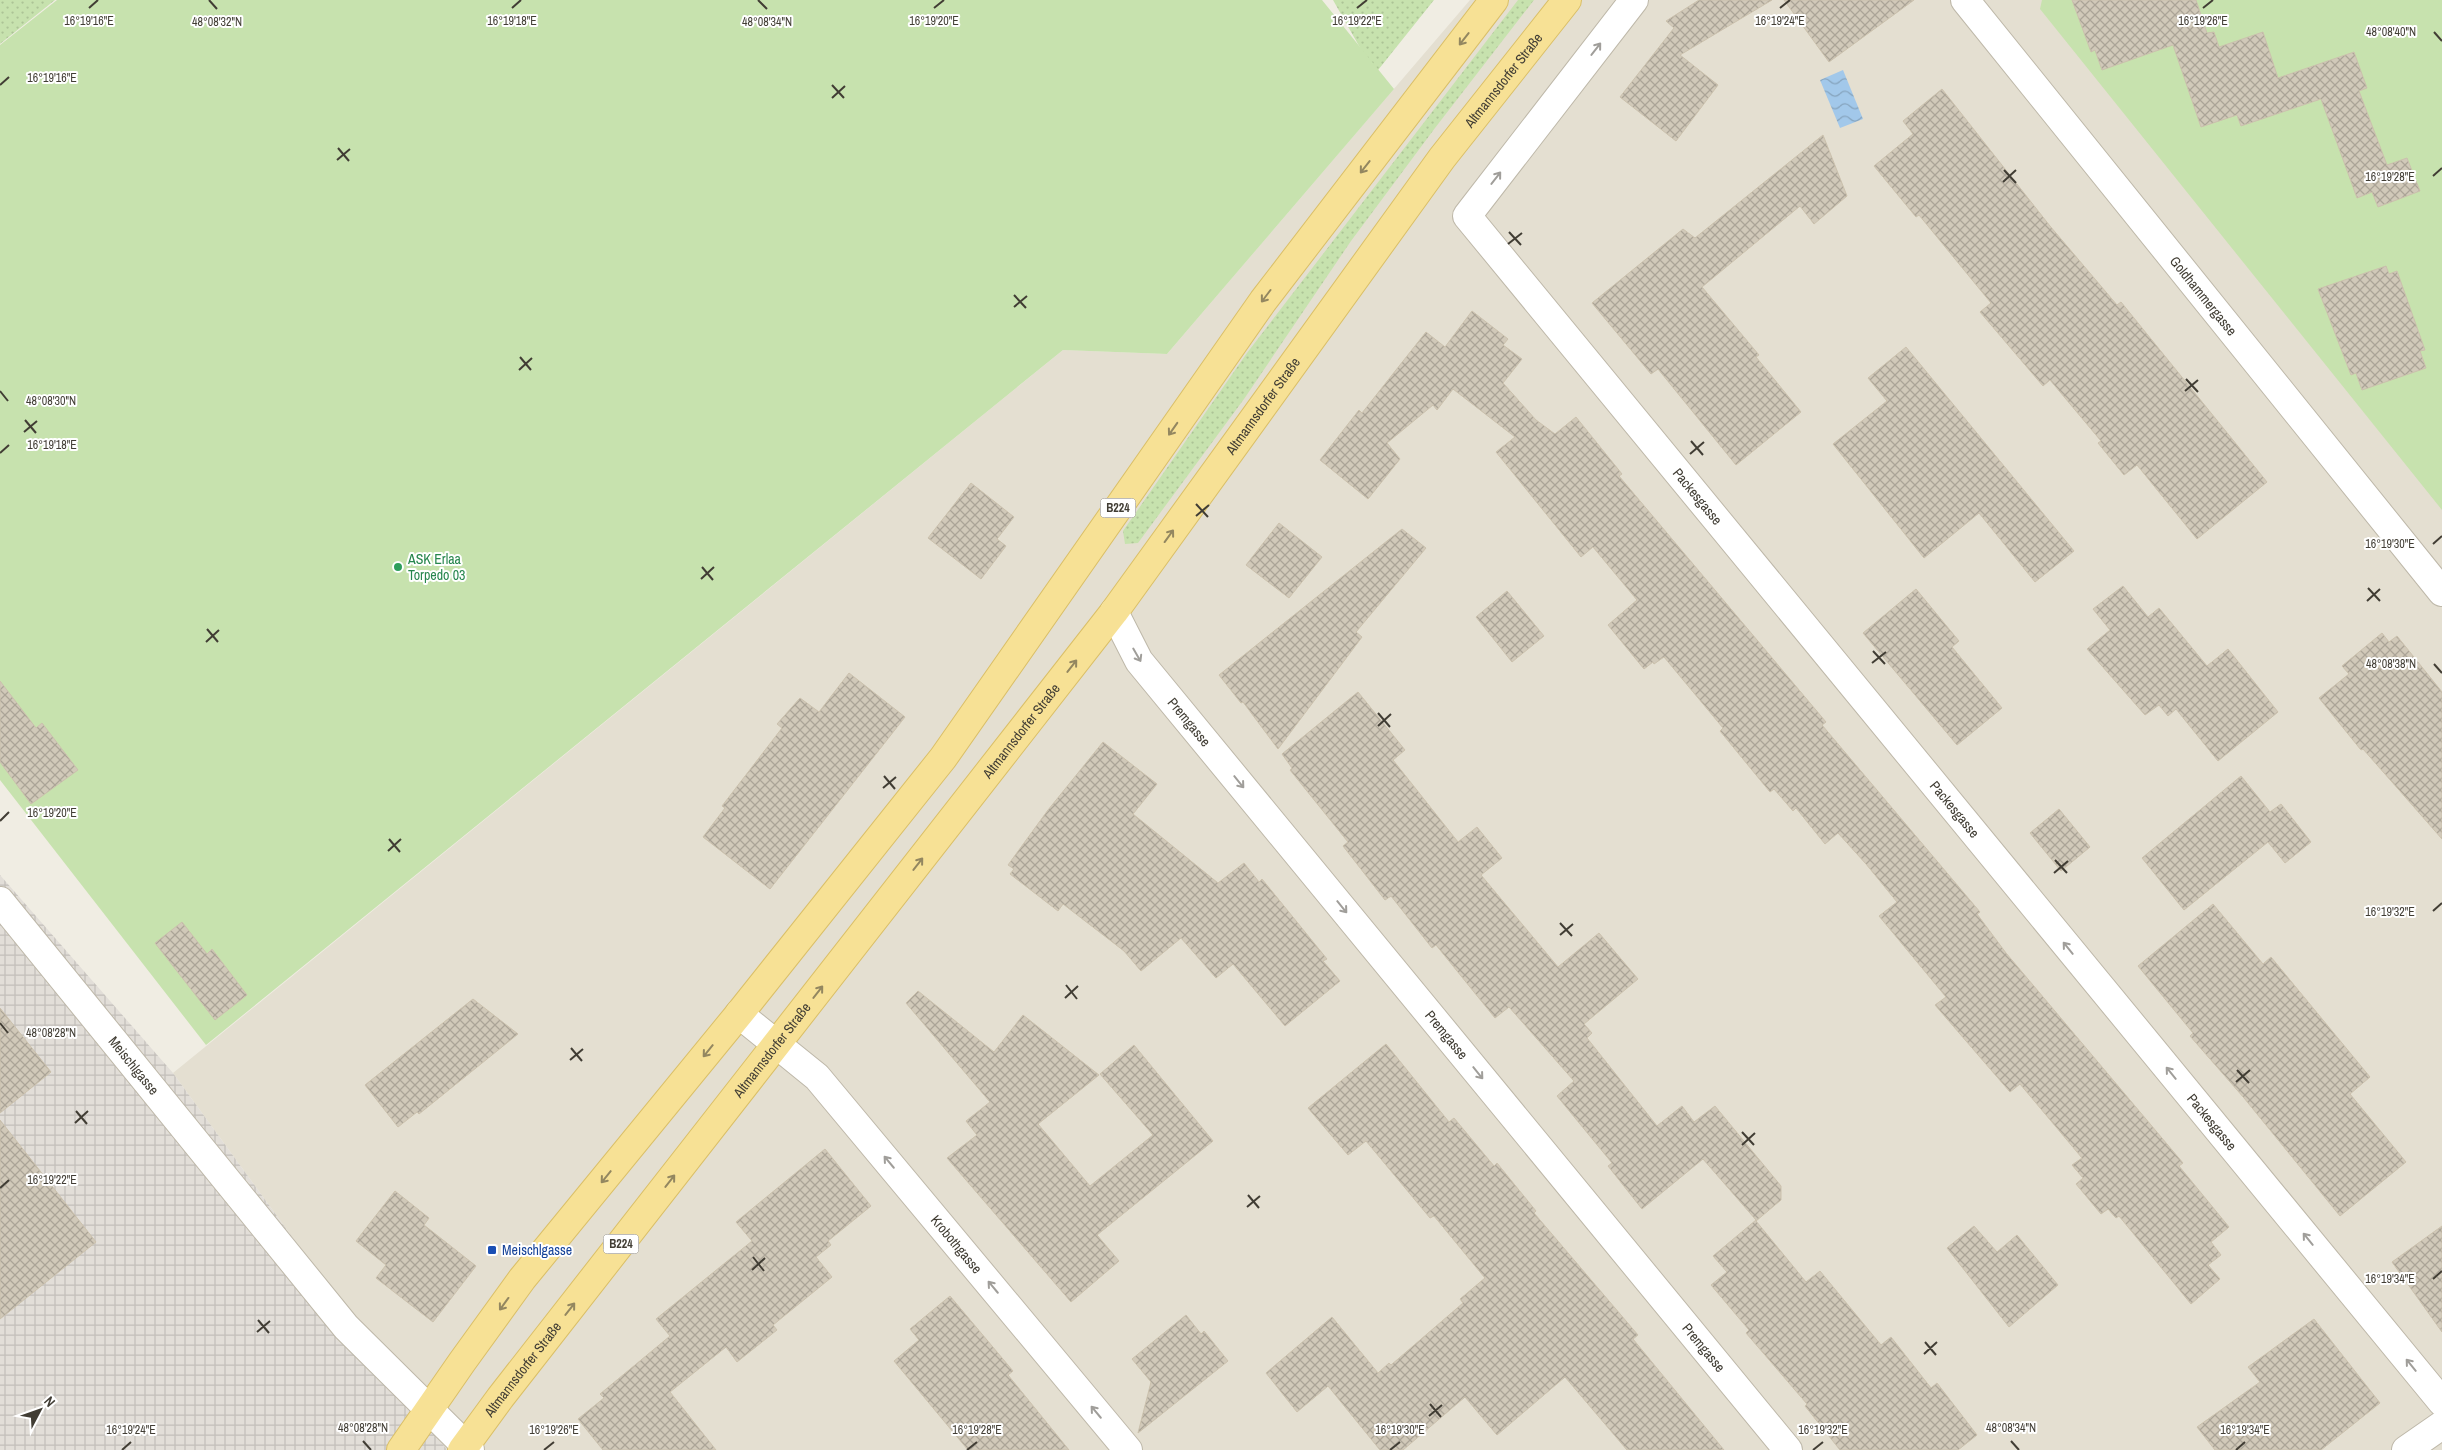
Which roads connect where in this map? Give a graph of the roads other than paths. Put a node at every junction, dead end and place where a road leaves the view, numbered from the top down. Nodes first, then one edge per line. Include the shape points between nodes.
1 (1494, 0) edge
2 (1567, 0) edge
3 (1634, 0) edge
4 (1965, 0) edge
5 (2442, 592) edge
6 (1114, 612) junction
7 (0, 901) edge
8 (739, 1014) junction
9 (777, 1044) junction
10 (2442, 1402) edge
11 (429, 1410) junction
12 (2442, 1425) edge
13 (466, 1448) edge
14 (401, 1450) edge
15 (1128, 1450) edge
16 (1788, 1450) edge
17 (2406, 1450) edge

1 -> 8 main road, B224 via 1262,301 943,758
6 -> 2 main road, Altmannsdorfer Straße / B224 via 1442,158
10 -> 3 street, Packesgasse via 1467,216
4 - 5 street, Goldhammergasse
9 -> 6 main road, Altmannsdorfer Straße / B224
6 -> 16 street, Premgasse via 1139,661
7 - 11 street, Meischlgasse via 346,1327
8 - 9 street, Krobothgasse
8 -> 11 main road, B224 via 522,1280
13 -> 9 main road, Altmannsdorfer Straße / B224 via 500,1398
15 -> 9 street, Krobothgasse via 817,1076
11 - 13 street, Meischlgasse
11 - 14 main road, B224
12 - 17 street

